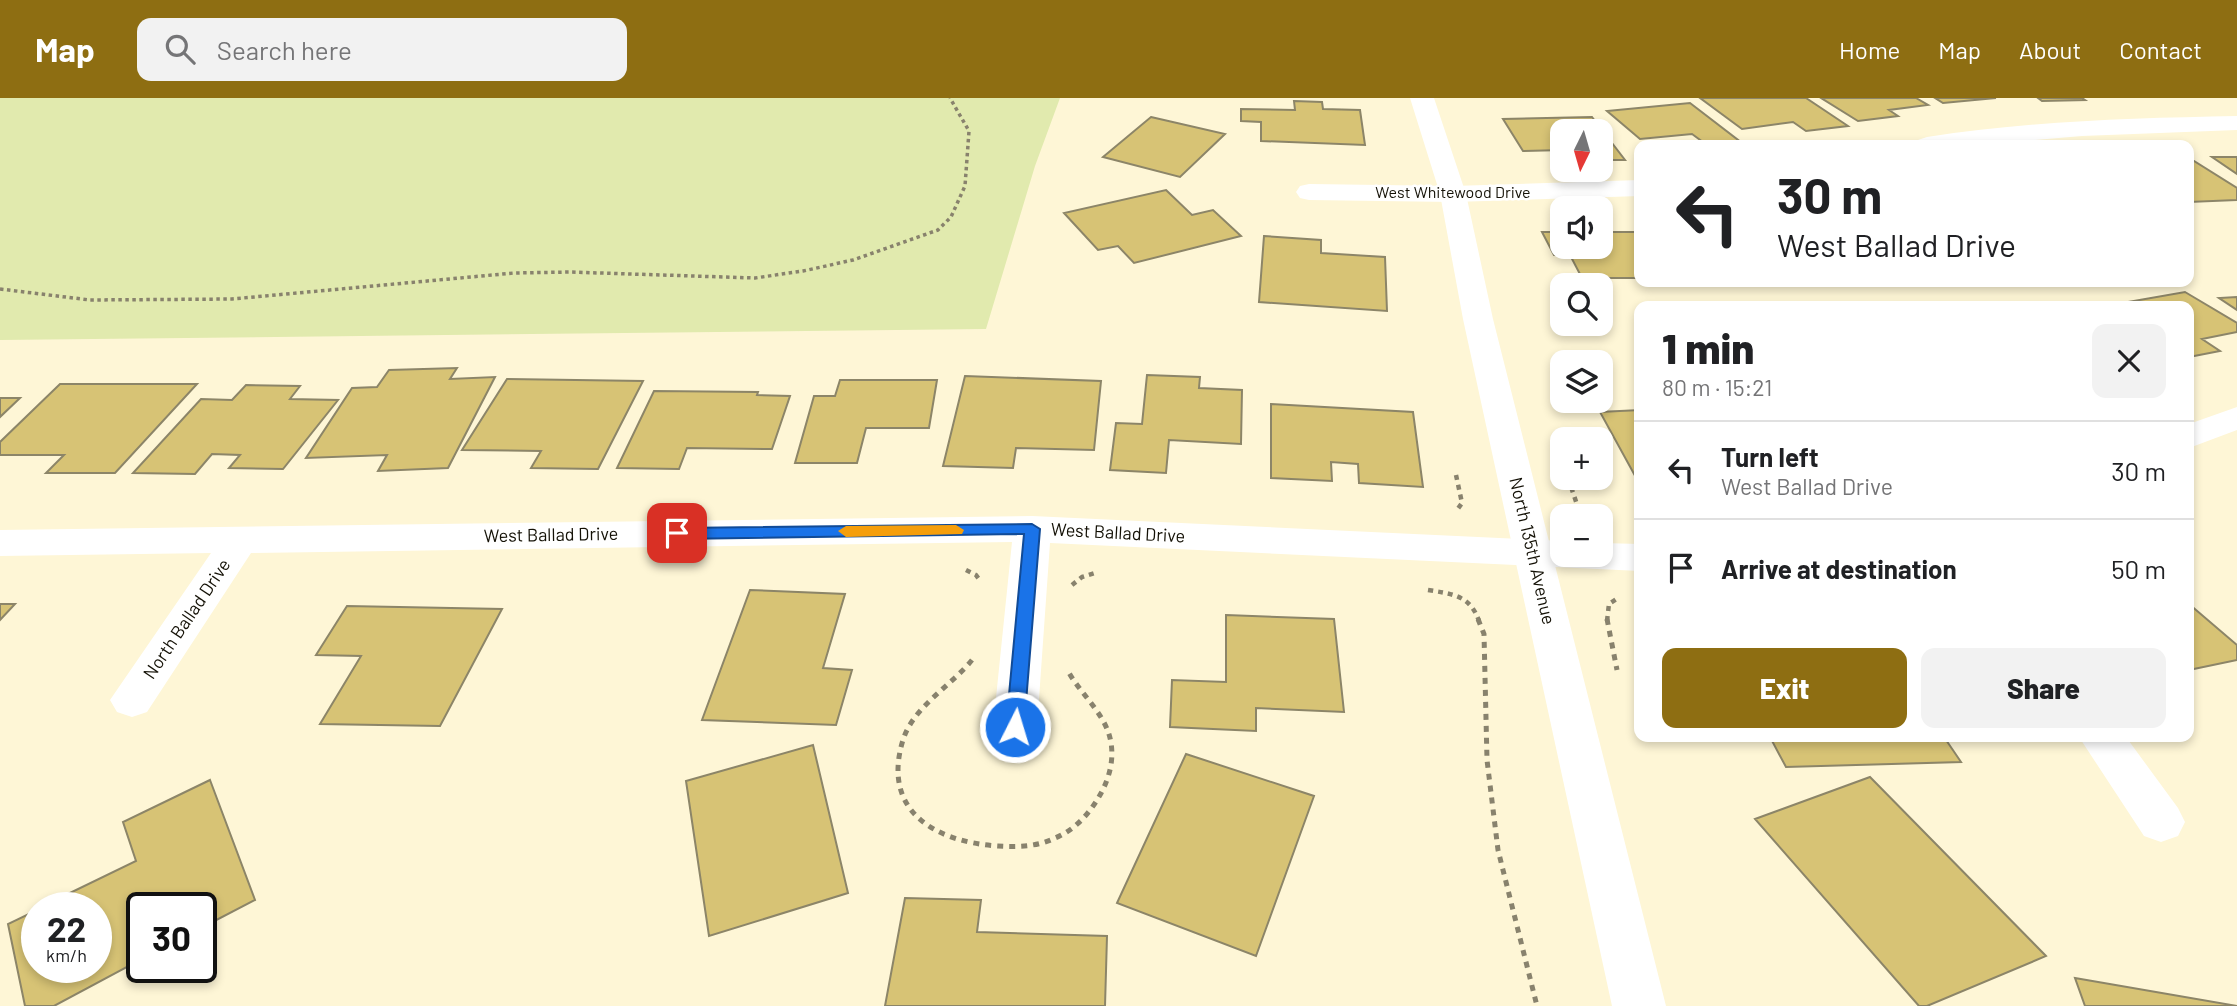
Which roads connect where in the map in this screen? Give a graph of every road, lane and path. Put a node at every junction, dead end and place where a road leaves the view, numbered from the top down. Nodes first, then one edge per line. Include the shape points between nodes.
1 (950, 98) edge
2 (1422, 98) edge
3 (2237, 123) edge
4 (1958, 140) edge
5 (1634, 188) edge
6 (1308, 192) dead end
7 (1453, 194) junction
8 (0, 289) edge
9 (2237, 418) edge
10 (2194, 435) edge
11 (1032, 529) junction
12 (241, 538) junction
13 (0, 543) edge
14 (1547, 554) edge
15 (1613, 557) edge
16 (1634, 558) edge
17 (958, 566) dead end
18 (1100, 571) dead end
19 (984, 586) dead end
20 (1420, 590) dead end
21 (1068, 594) dead end
22 (1626, 596) dead end
23 (976, 648) dead end
24 (1066, 666) dead end
25 (1617, 670) dead end
26 (132, 700) dead end
27 (1015, 727) dead end
28 (2105, 742) edge
29 (2161, 822) dead end
30 (1537, 1006) edge
31 (1639, 1006) edge

1 - 8 path via 969,131 970,153 965,186 951,216 939,230 853,260 803,271 755,278 514,273 232,299 90,300
2 - 7 street, North 135th Avenue
3 - 4 street via 2106,127
5 - 7 street, West Whitewood Drive
6 - 7 street, West Whitewood Drive
7 - 14 street, North 135th Avenue via 1478,318
9 - 10 street
11 - 12 street, West Ballad Drive
11 - 14 street, West Ballad Drive
11 - 27 street
12 - 13 street, West Ballad Drive
12 - 26 street, North Ballad Drive
14 - 31 street, North 135th Avenue
15 - 16 street
17 - 19 path
18 - 21 path via 1082,577
20 - 30 path via 1467,600 1480,619 1497,850
22 - 25 path via 1609,604 1607,611
23 - 24 path via 959,679 917,715 904,737 898,771 899,790 914,814 938,835 981,846 1043,843 1070,830 1090,815 1107,783 1111,739 1102,717 1076,688
28 - 29 street

